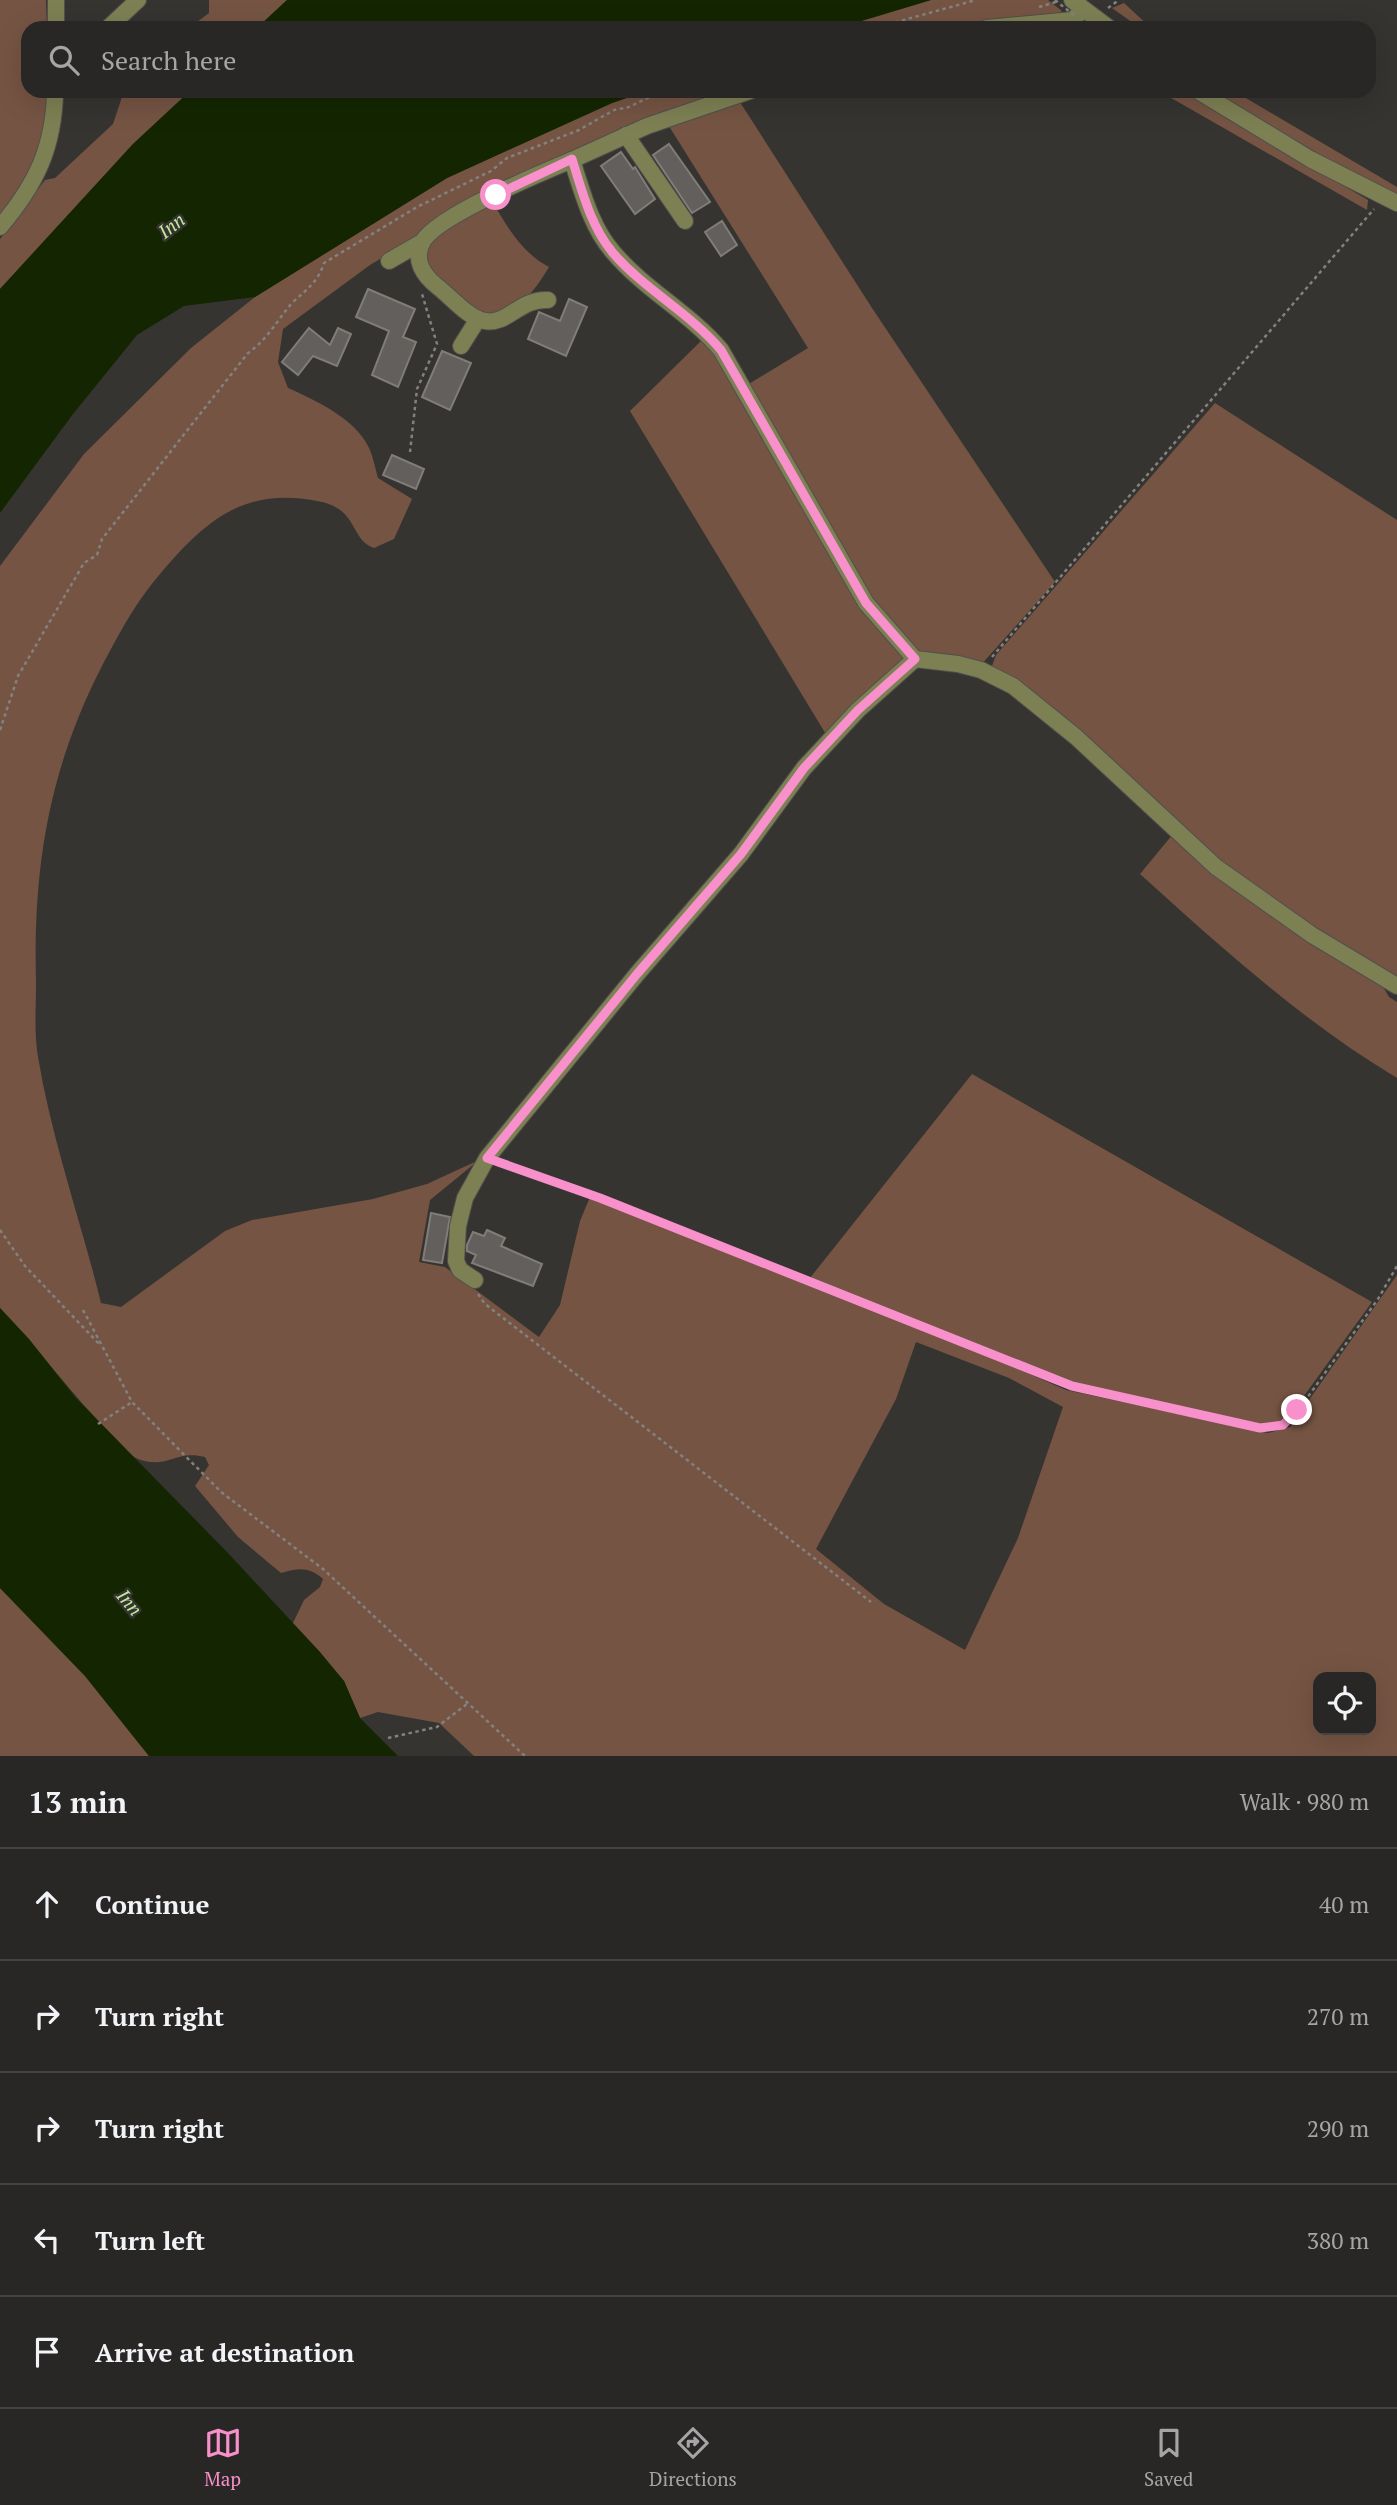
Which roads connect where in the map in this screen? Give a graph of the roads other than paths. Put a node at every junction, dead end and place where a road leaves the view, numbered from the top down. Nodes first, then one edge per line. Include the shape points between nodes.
1 (56, 0) edge
2 (138, 0) edge
3 (1077, 9) edge
4 (56, 21) edge
5 (116, 21) edge
6 (1062, 21) edge
7 (1097, 21) edge
8 (55, 98) edge
9 (730, 98) edge
10 (1209, 98) edge
11 (626, 135) junction
12 (572, 159) junction
13 (1397, 204) edge
14 (685, 221) dead end
15 (0, 227) edge
16 (422, 242) junction
17 (389, 261) dead end
18 (548, 300) dead end
19 (478, 319) junction
20 (461, 346) dead end
21 (915, 659) junction
22 (1397, 986) edge
23 (475, 1280) road end

1 - 4 street
2 - 5 street
3 - 6 street via 1073,20
3 - 7 street
8 - 15 street via 47,153 32,187
9 - 11 street
10 - 13 street
11 - 12 street
11 - 14 street
12 - 16 street via 458,215
12 - 21 street via 604,240 624,264 721,350 866,603
16 - 17 street
16 - 19 street via 421,270
18 - 19 street via 534,299 498,320
19 - 20 street
21 - 22 street via 958,664 1005,681 1039,705 1216,867 1312,935
21 - 23 street via 858,710 804,768 741,854 487,1158 465,1198 458,1226 456,1261 460,1270

